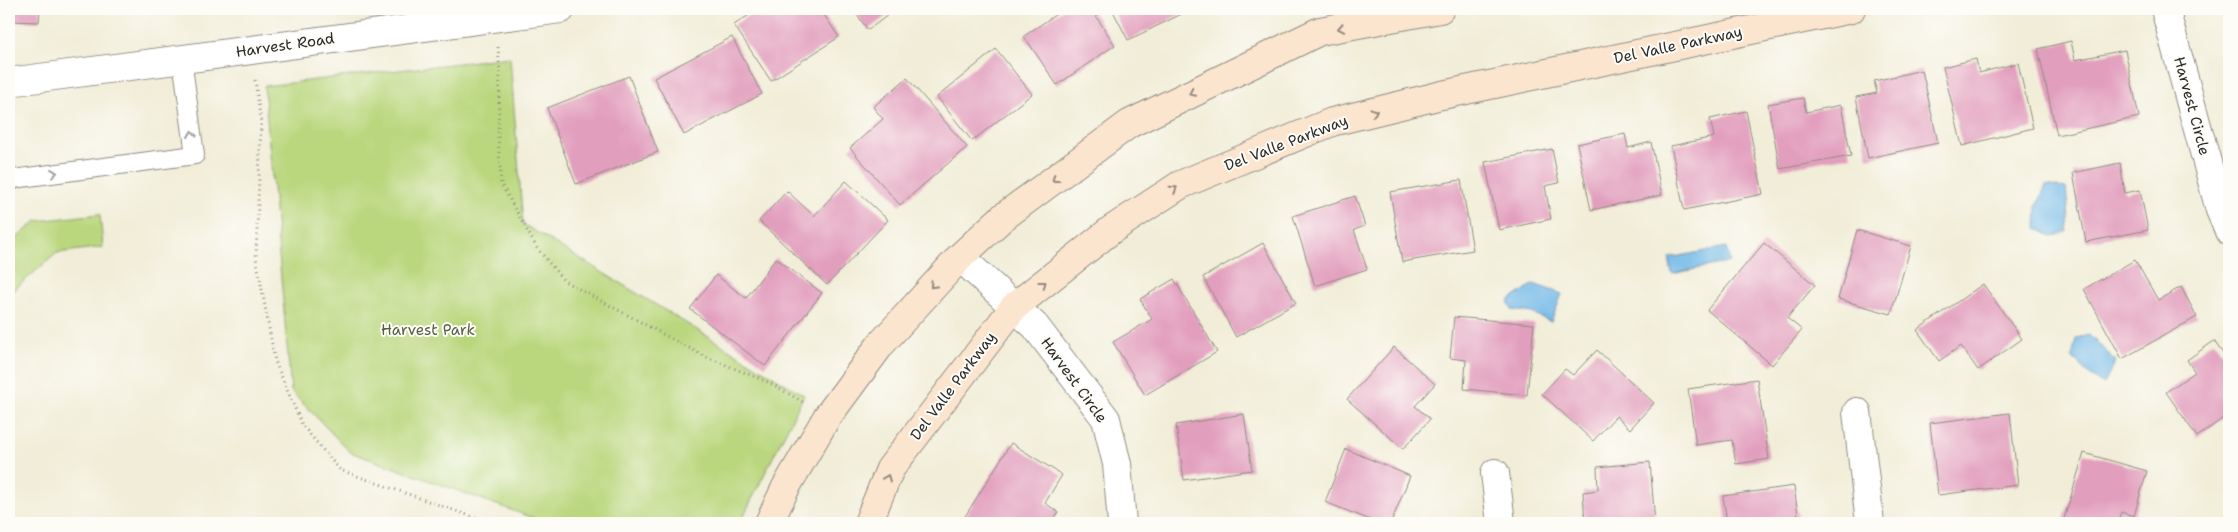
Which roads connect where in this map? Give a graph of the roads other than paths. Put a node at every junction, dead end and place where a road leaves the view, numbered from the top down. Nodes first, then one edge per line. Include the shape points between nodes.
1 (561, 9) edge
2 (1440, 9) edge
3 (1851, 9) edge
4 (2165, 9) edge
5 (182, 59) junction
6 (9, 82) edge
7 (9, 184) edge
8 (2229, 231) edge
9 (960, 256) junction
10 (1014, 307) junction
11 (1857, 412) dead end
12 (1495, 473) dead end
13 (769, 523) edge
14 (868, 523) edge
15 (1122, 523) edge
16 (1501, 523) edge
17 (1870, 523) edge

1 - 5 street, Harvest Road
2 -> 9 main road via 1320,31 1129,124 1002,218
10 -> 3 main road, Del Valle Parkway via 1111,230 1180,185 1332,122 1442,95
4 - 8 street, Harvest Circle via 2220,210
5 - 6 street, Harvest Road
7 -> 5 lane via 12,179 195,155
9 - 10 street, Harvest Circle
9 -> 13 main road via 881,344 827,417
14 -> 10 main road, Del Valle Parkway via 890,469
10 - 15 street, Harvest Circle via 1035,326 1106,420 1117,464
11 - 17 street
12 - 16 street

